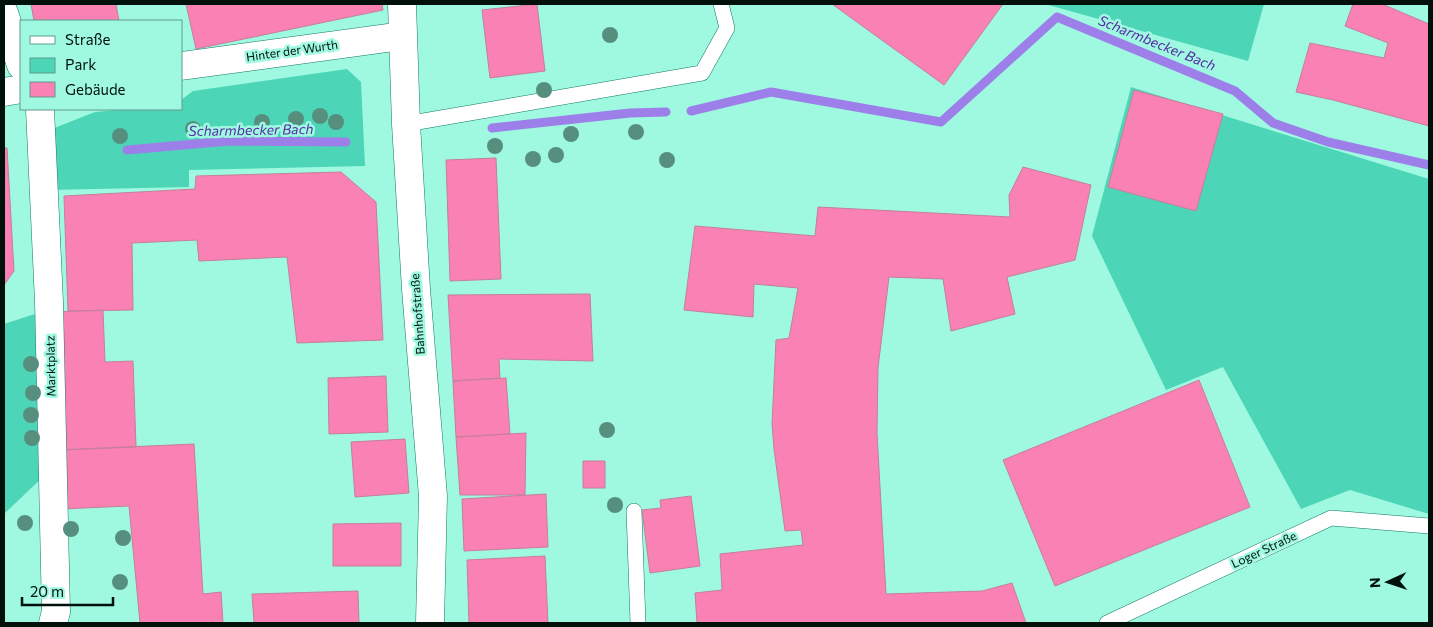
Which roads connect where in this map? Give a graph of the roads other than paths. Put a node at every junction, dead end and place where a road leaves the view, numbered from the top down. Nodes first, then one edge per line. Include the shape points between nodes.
1 (402, 4) edge
2 (721, 4) edge
3 (4, 13) edge
4 (402, 36) junction
5 (20, 62) edge
6 (182, 66) edge
7 (20, 89) edge
8 (4, 92) edge
9 (40, 110) edge
10 (406, 124) junction
11 (634, 511) dead end
12 (1429, 526) edge
13 (54, 623) edge
14 (430, 623) edge
15 (638, 623) edge
16 (1107, 623) edge

1 - 4 street, Bahnhofstraße
2 - 10 lane via 727,28 702,74
3 - 5 street
4 - 6 street, Hinter der Wurth
4 - 10 street, Bahnhofstraße
7 - 8 street
9 - 13 street, Marktplatz via 49,302
10 - 14 street, Bahnhofstraße via 433,496
11 - 15 lane
12 - 16 lane, Loger Straße via 1331,518

